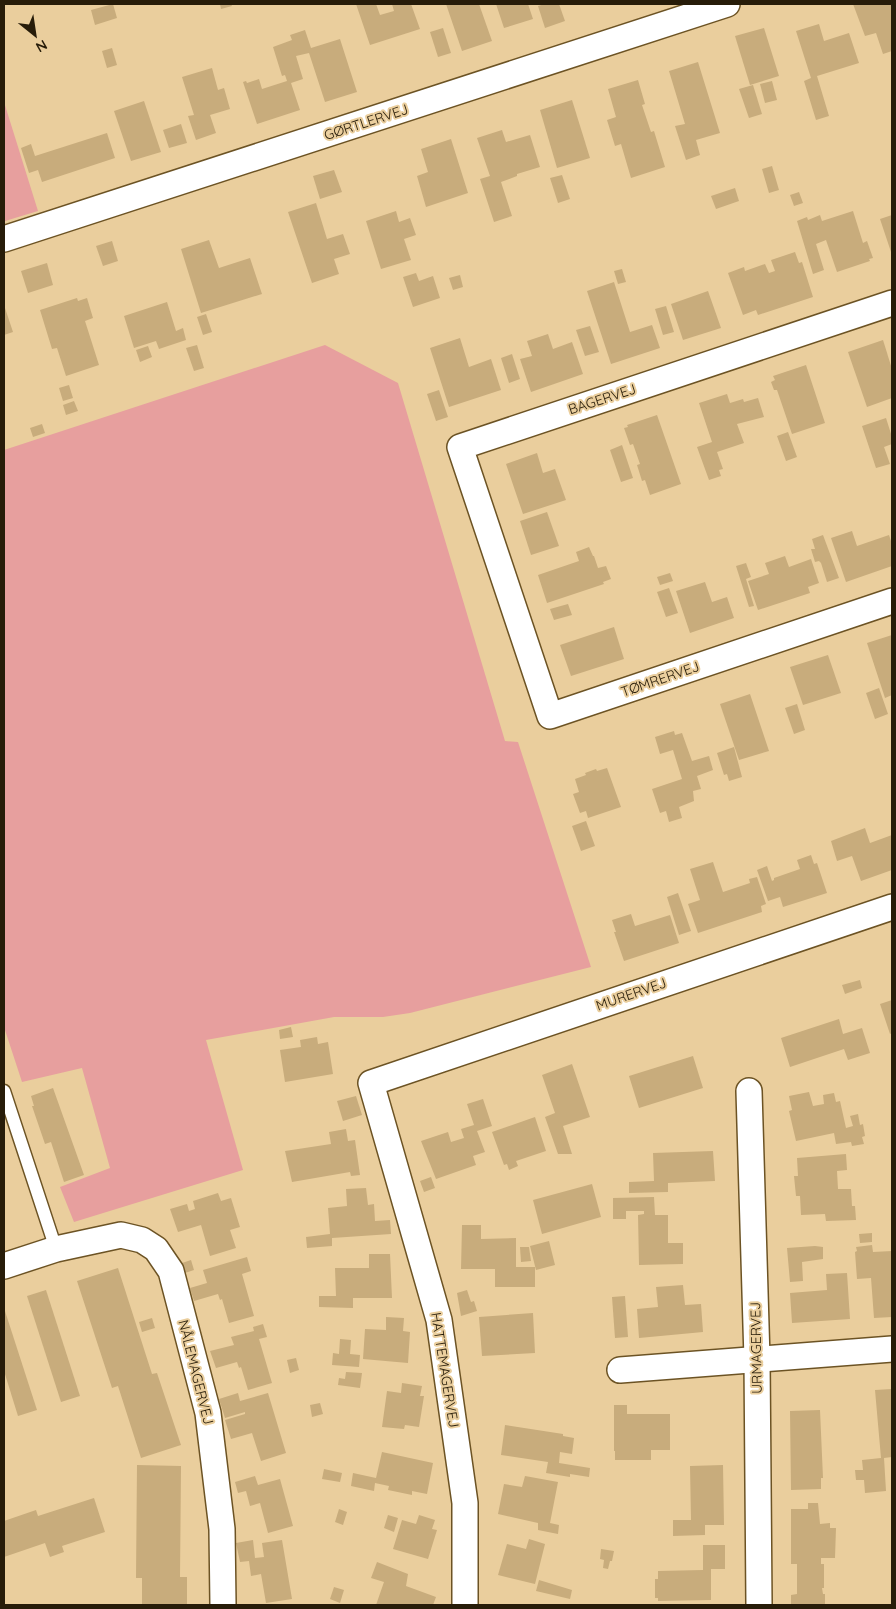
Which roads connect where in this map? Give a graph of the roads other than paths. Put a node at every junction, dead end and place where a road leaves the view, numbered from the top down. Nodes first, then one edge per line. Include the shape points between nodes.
1 (727, 4) edge
2 (4, 239) edge
3 (892, 303) edge
4 (510, 594) joint
5 (892, 601) edge
6 (892, 907) edge
7 (371, 1083) joint
8 (4, 1091) edge
9 (749, 1091) dead end
10 (56, 1249) junction
11 (4, 1266) edge
12 (892, 1349) edge
13 (756, 1359) junction
14 (620, 1370) dead end
15 (223, 1605) edge
16 (465, 1605) edge
17 (759, 1605) edge

1 - 2 street, GØRTLERVEJ
3 - 4 street, BAGERVEJ via 460,447
4 - 5 street, TØMRERVEJ via 550,716
6 - 7 street, MURERVEJ
7 - 16 street, HATTEMAGERVEJ via 439,1320 465,1504
8 - 10 lane
9 - 13 street, URMAGERVEJ
10 - 11 street, NÅLEMAGERVEJ
10 - 15 street, NÅLEMAGERVEJ via 122,1235 142,1240 156,1249 171,1271 208,1413 222,1529
12 - 13 street
13 - 14 street
13 - 17 street, URMAGERVEJ

